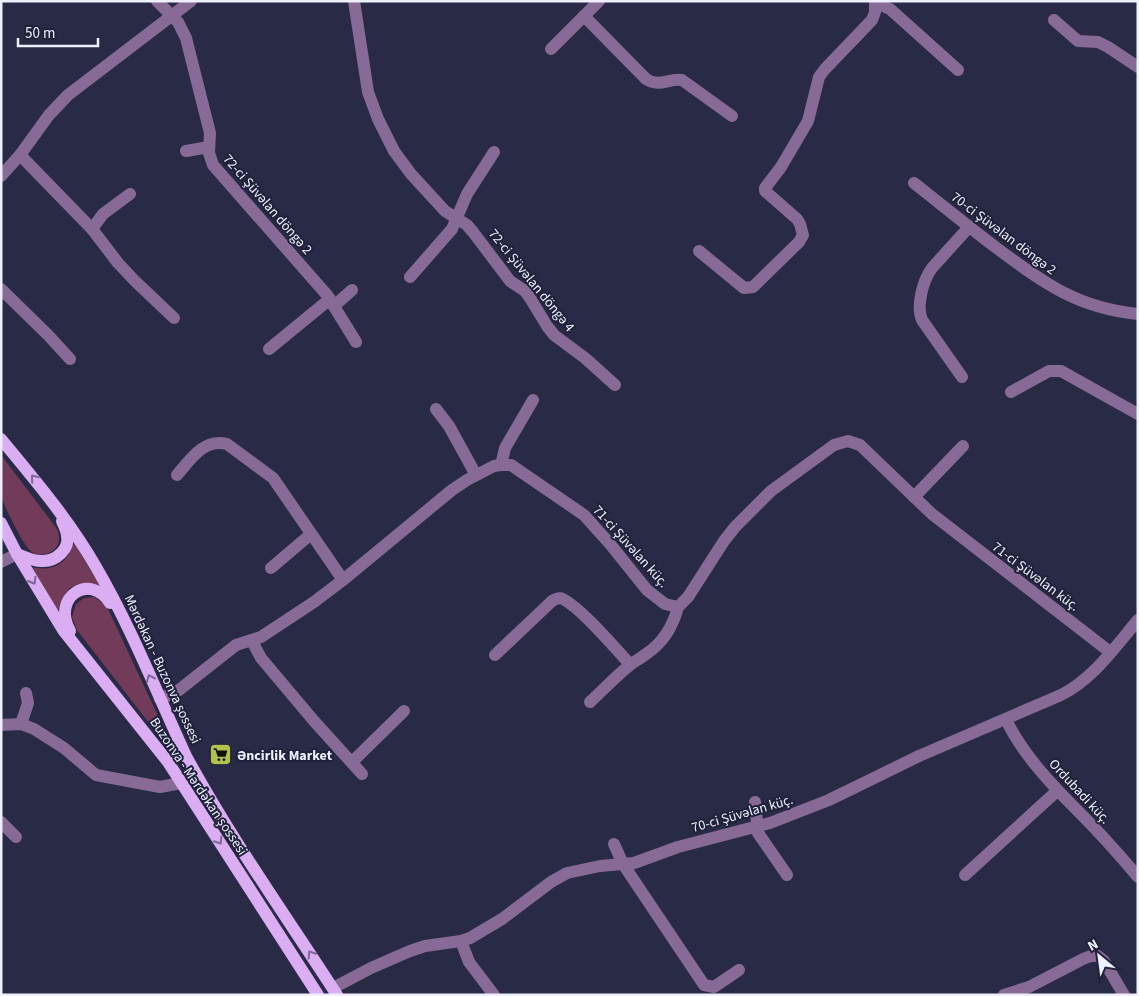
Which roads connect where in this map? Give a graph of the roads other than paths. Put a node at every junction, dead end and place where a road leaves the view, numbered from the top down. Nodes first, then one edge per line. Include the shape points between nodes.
1 (158, 1) edge
2 (191, 1) edge
3 (354, 1) edge
4 (599, 1) edge
5 (875, 2) edge
6 (172, 16) junction
7 (584, 16) junction
8 (1054, 20) dead end
9 (551, 49) dead end
10 (1138, 67) edge
11 (958, 70) dead end
12 (732, 116) dead end
13 (209, 147) junction
14 (186, 151) dead end
15 (494, 152) dead end
16 (20, 155) junction
17 (1, 176) edge
18 (914, 183) dead end
19 (130, 194) dead end
20 (456, 218) junction
21 (969, 227) junction
22 (92, 228) junction
23 (699, 251) dead end
24 (410, 277) dead end
25 (1, 289) edge
26 (352, 290) dead end
27 (332, 303) junction
28 (1138, 314) edge
29 (174, 318) dead end
30 (356, 342) dead end
31 (269, 349) dead end
32 (70, 359) dead end
33 (962, 377) dead end
34 (615, 385) dead end
35 (1011, 392) dead end
36 (533, 400) dead end
37 (436, 409) dead end
38 (1138, 414) edge
39 (1, 438) edge
40 (963, 446) dead end
41 (501, 464) junction
42 (177, 475) dead end
43 (476, 475) junction
44 (914, 497) junction
45 (51, 499) junction
46 (1, 523) edge
47 (311, 534) junction
48 (17, 554) junction
49 (1, 562) edge
50 (271, 568) dead end
51 (344, 580) junction
52 (678, 607) junction
53 (1138, 620) edge
54 (252, 641) junction
55 (134, 642) junction
56 (1110, 652) junction
57 (495, 655) dead end
58 (630, 664) junction
59 (90, 665) junction
60 (26, 693) dead end
61 (160, 699) junction
62 (590, 702) dead end
63 (404, 711) dead end
64 (1006, 720) junction
65 (21, 724) junction
66 (1, 725) edge
67 (352, 762) junction
68 (362, 774) dead end
69 (182, 783) junction
70 (1057, 791) junction
71 (755, 802) dead end
72 (1, 822) edge
73 (757, 827) junction
74 (16, 837) dead end
75 (614, 844) dead end
76 (623, 864) junction
77 (788, 875) dead end
78 (964, 875) dead end
79 (1138, 877) edge
80 (461, 942) junction
81 (739, 970) dead end
82 (335, 992) edge
83 (318, 995) edge
84 (494, 995) edge
85 (1004, 995) edge
86 (1124, 995) edge

1 - 6 street, 72-ci Şüvəlan döngə 2
2 - 6 street
3 - 20 street, 72-ci Şüvəlan döngə 4 via 368,92 378,119 400,161
4 - 7 street
5 - 11 street via 890,9
5 - 23 street via 872,20 819,77 808,121 765,188 800,224 803,235 799,242 749,288 744,288
6 - 13 street, 72-ci Şüvəlan döngə 2 via 182,27 186,38 210,133
6 - 16 street via 68,96 49,115
7 - 9 street
7 - 12 street via 646,79 659,84 682,80
8 - 10 street via 1078,41 1103,44
13 - 14 street
13 - 27 street, 72-ci Şüvəlan döngə 2 via 213,165
15 - 20 street
16 - 17 street
16 - 22 street
18 - 21 street, 70-ci Şüvəlan döngə 2
19 - 22 street via 103,214
20 - 24 street via 452,229
20 - 34 street, 72-ci Şüvəlan döngə 4 via 467,225 510,281 525,291 554,335
21 - 28 street, 70-ci Şüvəlan döngə 2 via 1050,286 1094,305
21 - 33 street via 927,275 919,309 922,320
22 - 29 street via 118,263
25 - 32 street
26 - 27 street
27 - 30 street, 72-ci Şüvəlan döngə 2
27 - 31 street
35 - 38 street via 1049,371 1061,371
36 - 41 street via 505,448
37 - 43 street via 450,426
45 -> 39 main road, Mərdəkan - Buzonva şossesi
40 - 44 street
41 - 43 street
41 - 52 street, 71-ci Şüvəlan küç. via 516,469 584,515 647,590 665,604
42 - 47 street via 200,449 222,442 227,444 273,478
43 - 51 street via 452,490
44 - 52 street, 71-ci Şüvəlan küç. via 860,445 848,441 834,445 752,508 724,541 688,598
44 - 56 street, 71-ci Şüvəlan küç. via 953,532
45 - 48 main road via 68,536 63,552 44,562
45 - 55 main road, Mərdəkan - Buzonva şossesi via 96,566
46 - 48 main road, Buzonva - Mərdəkan şossesi
47 - 50 street
47 - 51 street
48 - 49 street
48 -> 59 main road, Buzonva - Mərdəkan şossesi via 63,630
51 - 54 street
52 - 58 street via 669,631 648,653
53 - 56 street, 70-ci Şüvəlan küç.
54 - 61 street via 236,645 179,690
54 - 67 street via 261,658
55 - 59 main road via 107,598 98,590 82,590 66,602 63,613
61 -> 55 main road, Mərdəkan - Buzonva şossesi
56 - 64 street, 70-ci Şüvəlan küç. via 1073,689
57 - 58 street via 552,601 562,598
58 - 62 street
59 - 69 main road, Buzonva - Mərdəkan şossesi
60 - 65 street via 28,703
82 -> 61 main road, Mərdəkan - Buzonva şossesi via 199,779
63 - 67 street
64 - 70 street, Ordubadi küç.
64 - 73 street, 70-ci Şüvəlan küç. via 919,756 829,800
65 - 66 street
65 - 69 street via 59,744 96,775 160,787
67 - 68 street
69 -> 83 main road, Buzonva - Mərdəkan şossesi
70 - 78 street
70 - 79 street, Ordubadi küç.
71 - 73 street
72 - 74 street
73 - 76 street, 70-ci Şüvəlan küç.
73 - 77 street via 762,841
75 - 76 street
76 - 80 street, 70-ci Şüvəlan küç. via 591,868 560,877 481,933
76 - 81 street via 704,985 714,987
80 - 82 street, 70-ci Şüvəlan küç. via 410,950 370,968
80 - 84 street via 469,962
85 - 86 street via 1029,987 1091,956 1098,956 1104,961

